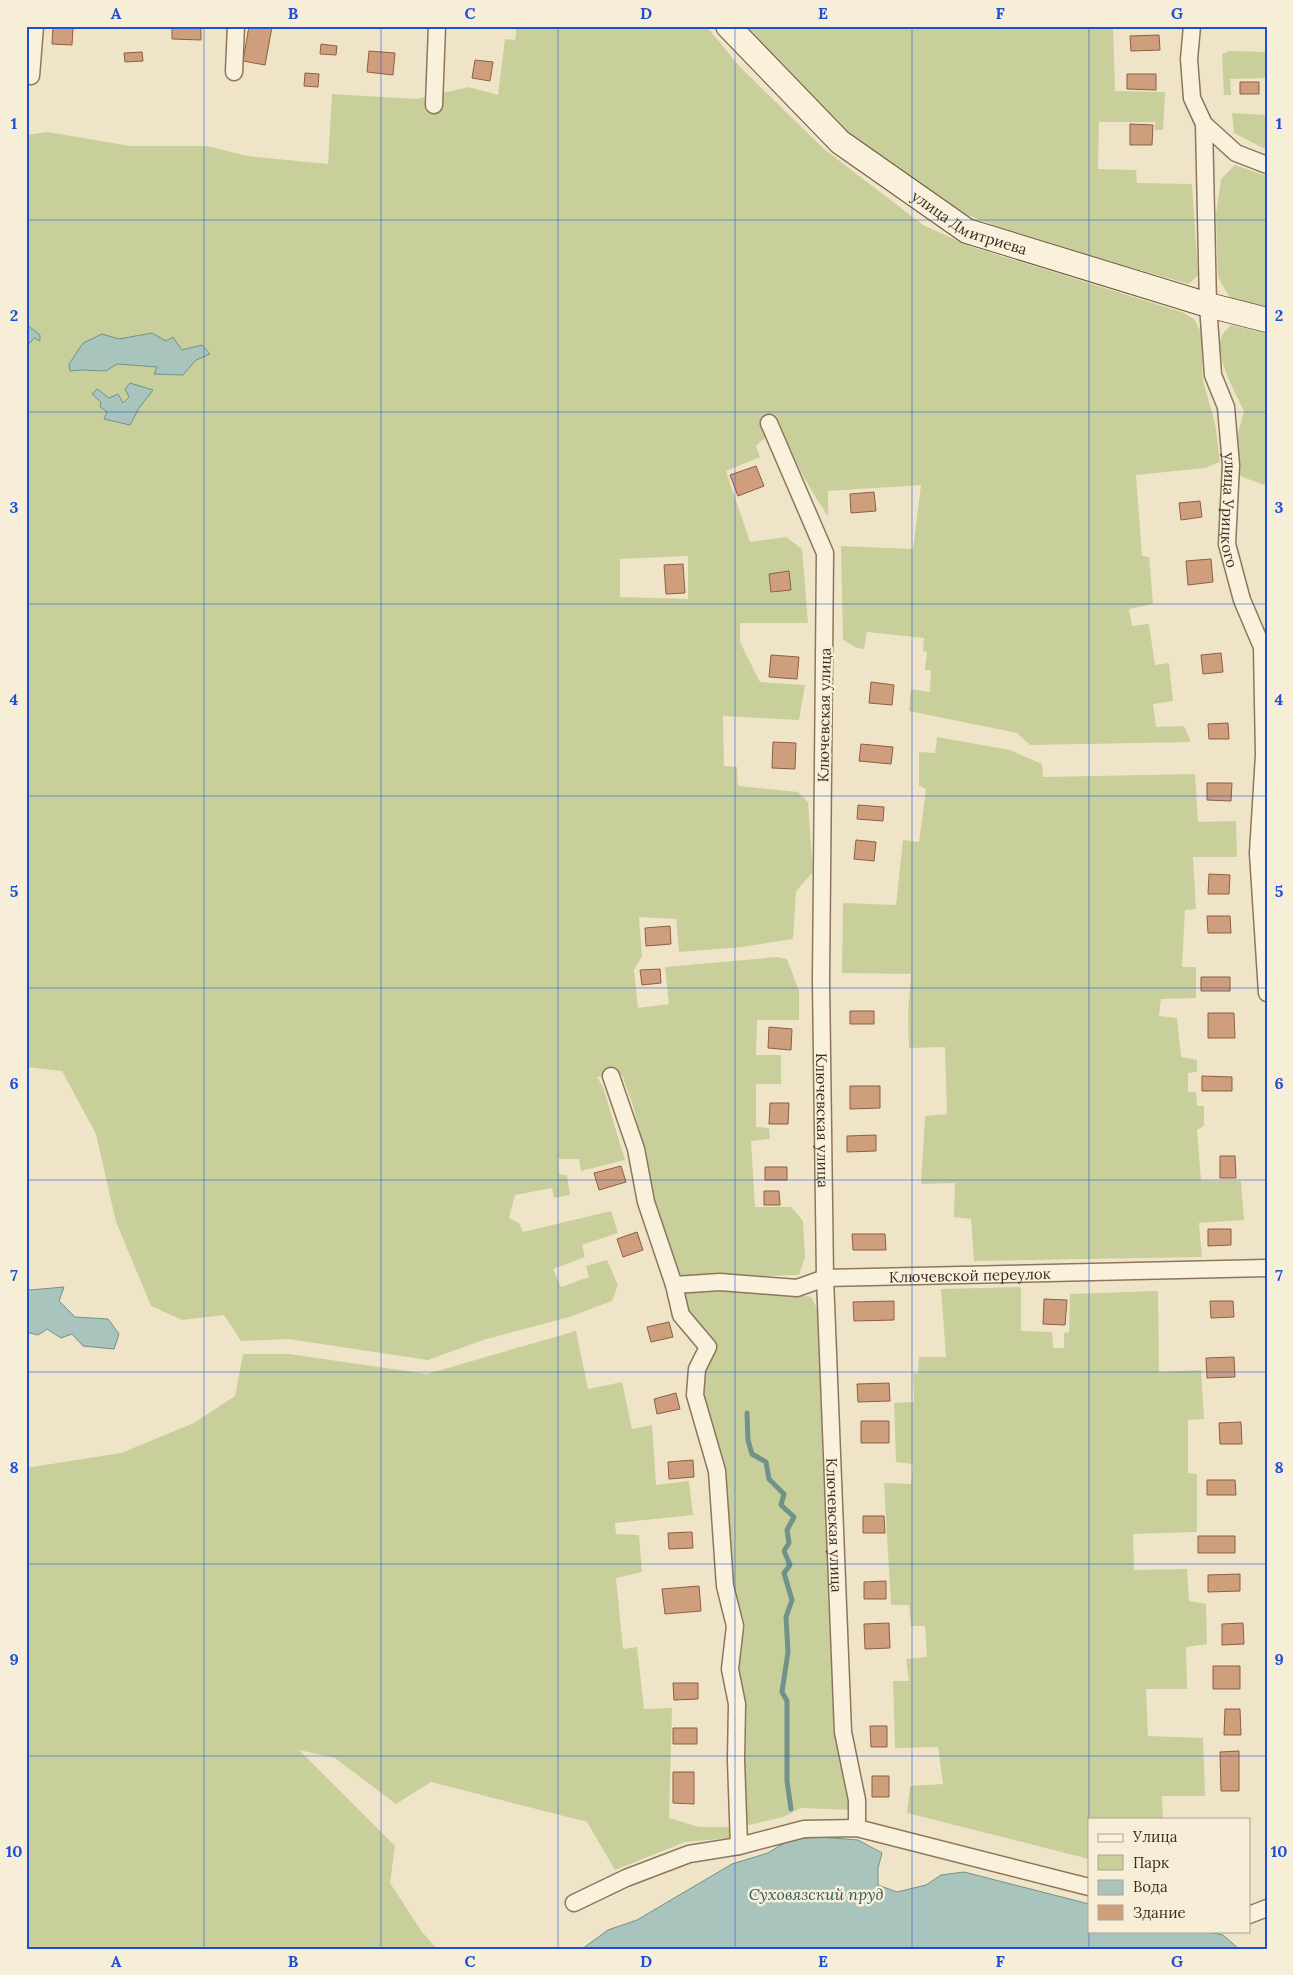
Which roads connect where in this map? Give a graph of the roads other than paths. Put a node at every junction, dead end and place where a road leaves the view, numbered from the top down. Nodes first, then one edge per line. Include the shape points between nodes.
1 (35, 26) edge
2 (236, 26) edge
3 (437, 26) edge
4 (728, 26) edge
5 (1192, 26) edge
6 (234, 72) dead end
7 (31, 76) dead end
8 (434, 105) dead end
9 (1204, 124) junction
10 (1267, 165) edge
11 (1208, 305) junction
12 (1267, 320) edge
13 (769, 423) dead end
14 (1267, 992) edge
15 (611, 1076) dead end
16 (1267, 1268) edge
17 (825, 1278) junction
18 (674, 1286) junction
19 (857, 1828) junction
20 (739, 1846) junction
21 (1088, 1887) edge
22 (574, 1902) dead end
23 (1267, 1908) edge
24 (1250, 1914) edge

1 - 7 street
2 - 6 street
3 - 8 street
4 - 11 street, улица Дмитриева via 840,142 967,231
5 - 9 street, улица Урицкого via 1189,59 1192,98
9 - 10 street via 1236,153
9 - 11 street, улица Урицкого
11 - 12 street, улица Дмитриева
11 - 14 street, улица Урицкого via 1213,375 1226,407 1231,465 1227,544 1242,600 1262,647 1264,755 1258,853
13 - 17 street, Ключевская улица via 826,553 821,981
15 - 18 street via 636,1149 646,1202
16 - 17 street, Ключевской переулок
17 - 18 street, Ключевской переулок via 798,1288 720,1282
17 - 19 street, Ключевская улица via 843,1732 857,1800
18 - 20 street via 681,1315 708,1346 697,1369 695,1395 717,1471 725,1586 735,1626 730,1669 737,1704
19 - 20 street via 804,1829
19 - 21 street
20 - 22 street via 689,1854
23 - 24 street

